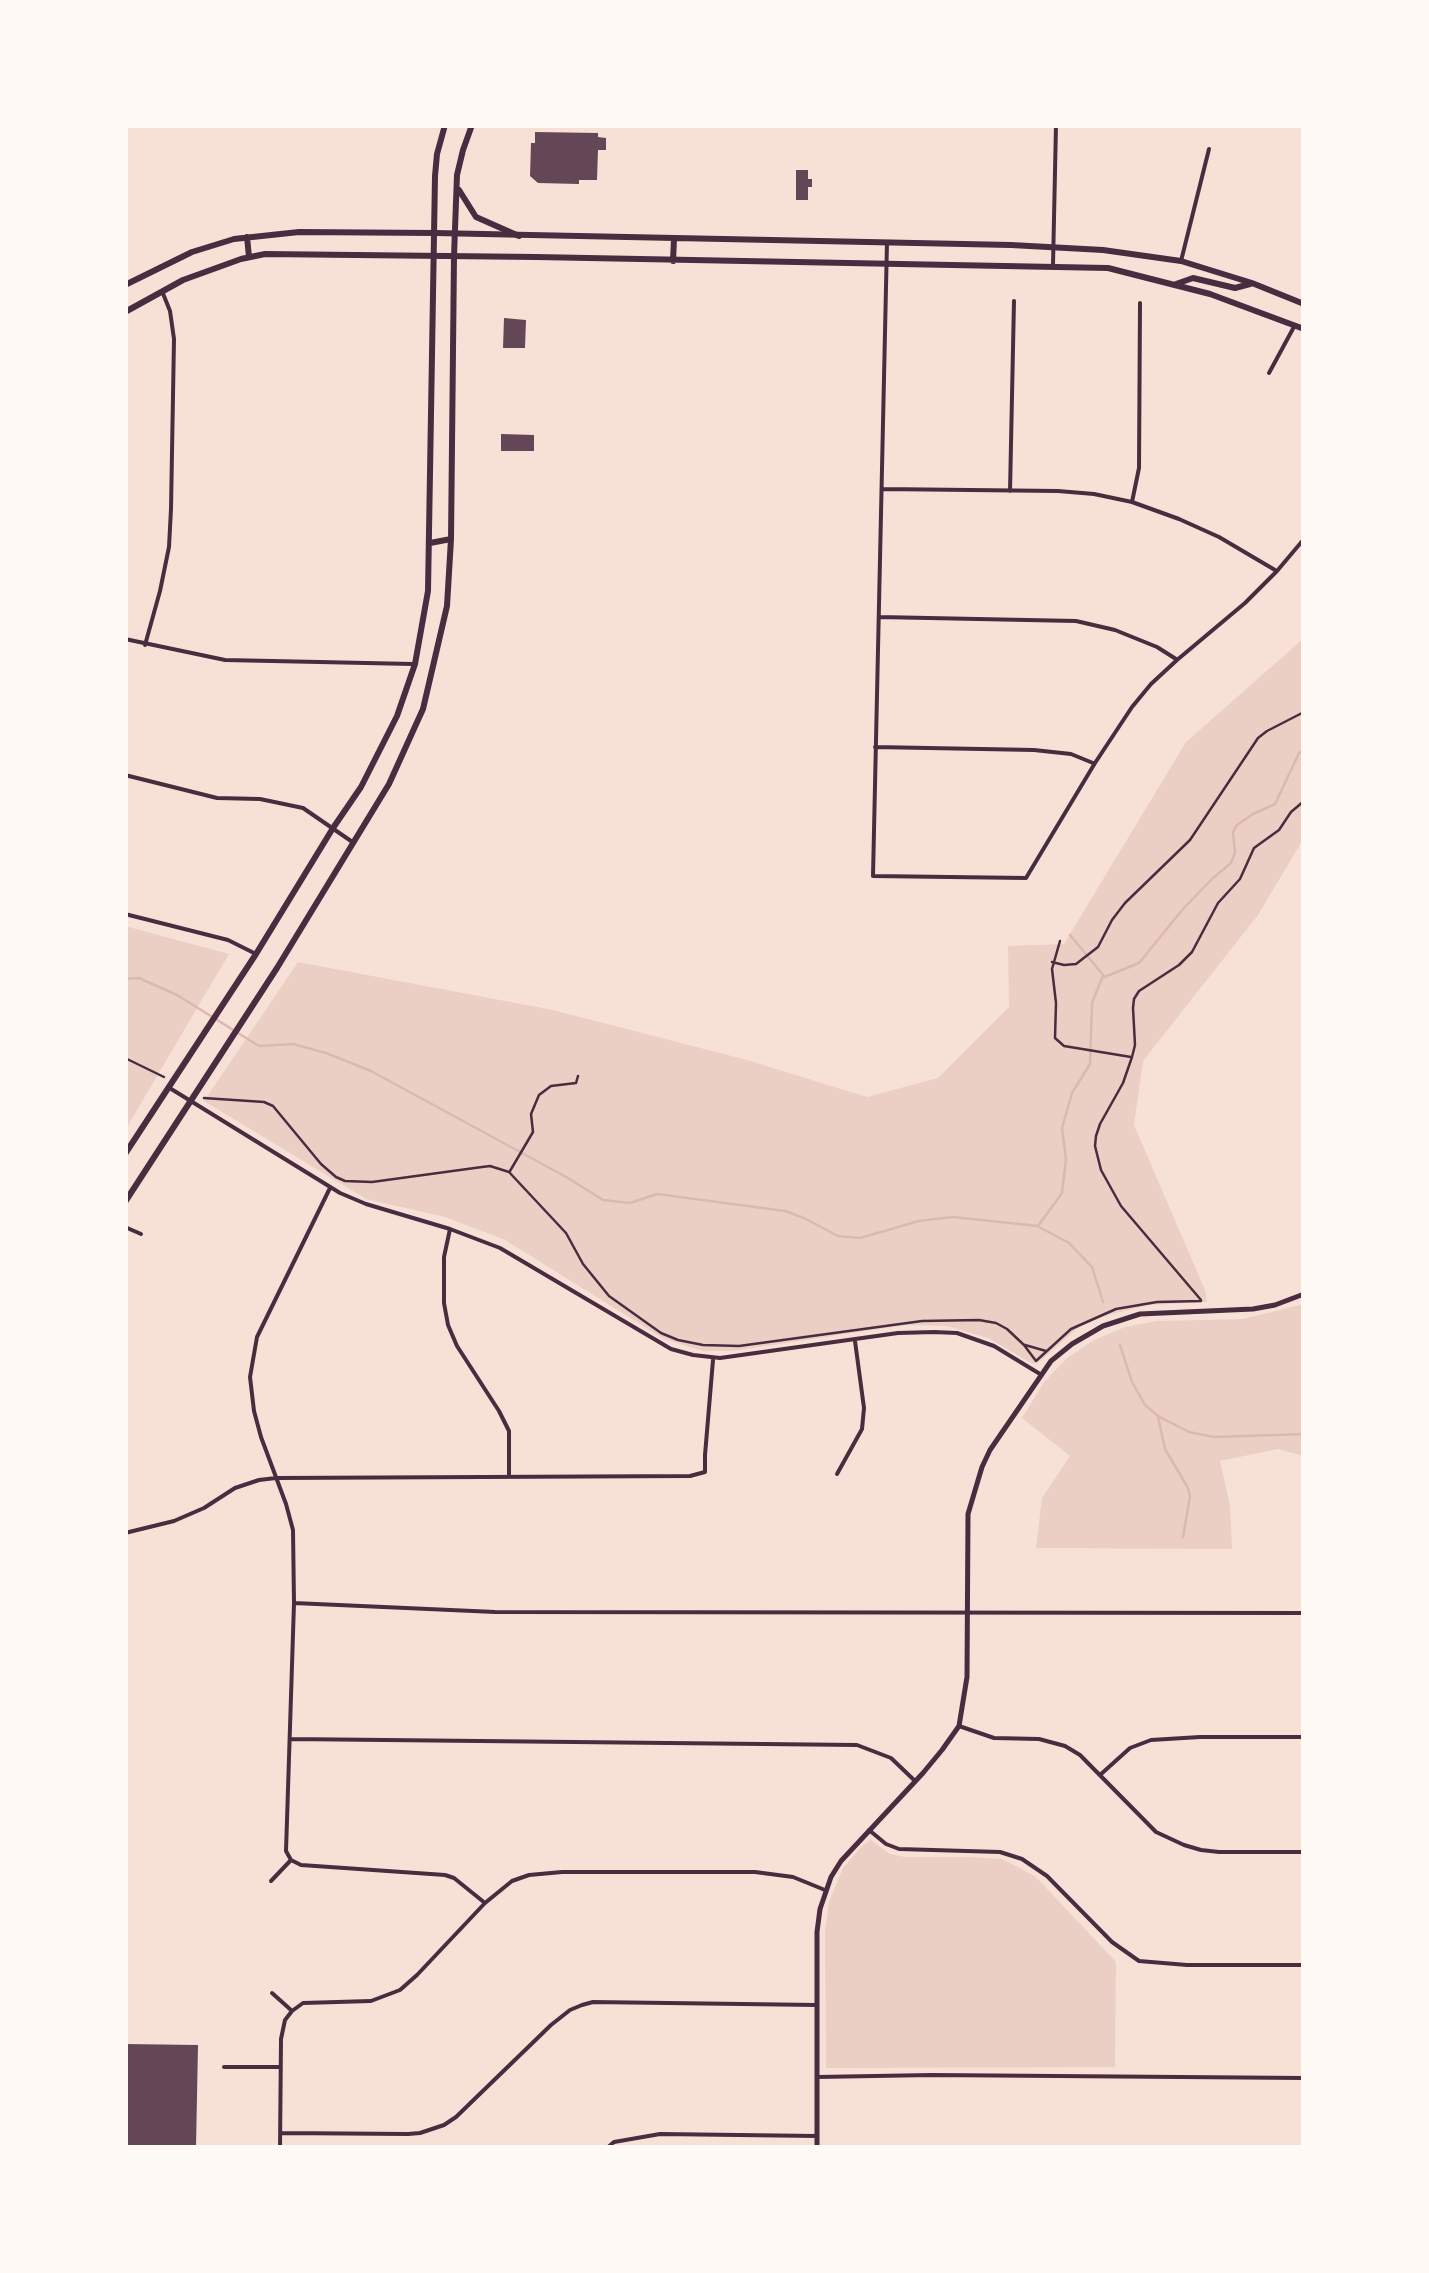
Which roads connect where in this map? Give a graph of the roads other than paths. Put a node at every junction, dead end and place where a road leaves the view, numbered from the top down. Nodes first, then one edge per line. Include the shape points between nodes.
1 (446, 125) edge
2 (472, 125) edge
3 (1056, 125) edge
4 (1209, 149) dead end
5 (457, 186) junction
6 (436, 233) junction
7 (456, 234) junction
8 (519, 236) junction
9 (247, 237) junction
10 (674, 239) junction
11 (887, 242) junction
12 (1053, 247) junction
13 (434, 256) junction
14 (454, 256) junction
15 (249, 257) junction
16 (673, 261) junction
17 (1181, 261) junction
18 (886, 263) junction
19 (1053, 266) junction
20 (1252, 283) junction
21 (125, 285) edge
22 (1175, 285) junction
23 (162, 291) junction
24 (1014, 301) dead end
25 (1140, 304) dead end
26 (1304, 304) edge
27 (125, 312) edge
28 (1295, 325) junction
29 (1304, 329) edge
30 (1269, 373) dead end
31 (882, 489) junction
32 (1010, 491) junction
33 (1132, 502) junction
34 (451, 539) junction
35 (1304, 539) edge
36 (430, 543) junction
37 (1277, 571) junction
38 (879, 618) junction
39 (125, 640) edge
40 (145, 645) junction
41 (1177, 660) junction
42 (415, 664) junction
43 (875, 747) junction
44 (1094, 763) junction
45 (125, 774) edge
46 (332, 828) junction
47 (352, 842) junction
48 (125, 914) edge
49 (256, 954) junction
50 (168, 1087) junction
51 (190, 1101) junction
52 (125, 1154) edge
53 (330, 1188) junction
54 (126, 1199) edge
55 (125, 1228) edge
56 (450, 1229) junction
57 (141, 1234) dead end
58 (1304, 1294) edge
59 (854, 1341) junction
60 (713, 1359) junction
61 (1040, 1374) junction
62 (837, 1474) dead end
63 (508, 1476) junction
64 (276, 1478) junction
65 (125, 1533) edge
66 (294, 1603) junction
67 (967, 1611) junction
68 (1304, 1612) edge
69 (958, 1726) junction
70 (1304, 1737) edge
71 (290, 1739) junction
72 (1100, 1774) junction
73 (916, 1781) junction
74 (870, 1830) junction
75 (1304, 1852) edge
76 (291, 1860) junction
77 (270, 1881) dead end
78 (826, 1890) junction
79 (485, 1903) junction
80 (1304, 1965) edge
81 (272, 1993) dead end
82 (818, 2004) junction
83 (292, 2011) junction
84 (224, 2067) dead end
85 (281, 2068) junction
86 (817, 2076) junction
87 (1304, 2078) edge
88 (281, 2133) junction
89 (817, 2136) junction
90 (280, 2148) edge
91 (607, 2148) edge
92 (817, 2148) edge

1 - 6 main road via 437,154
2 - 5 main road
3 - 12 street
4 - 17 street
5 - 7 main road
5 - 8 main road via 476,216
6 - 7 main road
6 - 9 main road
6 - 13 main road
7 - 8 main road
7 - 14 main road
8 - 10 main road
9 - 15 main road
9 - 21 main road via 192,252
10 - 11 main road
10 - 16 main road
11 - 12 main road
11 - 18 street
12 - 17 main road
12 - 19 street
13 - 14 main road
13 - 15 main road
13 - 36 main road
14 - 16 main road
14 - 34 main road
15 - 23 main road
16 - 18 main road
17 - 20 main road
18 - 19 main road
18 - 31 street
19 - 22 main road via 1108,268
20 - 22 main road via 1236,288 1193,278
20 - 26 main road
22 - 28 main road
23 - 27 main road
23 - 40 street via 174,338 171,509
24 - 32 street
25 - 33 street
28 - 29 main road
28 - 30 street
31 - 32 street
31 - 38 street
32 - 33 street
33 - 37 street via 1219,537
34 - 36 main road
34 - 47 main road via 447,606 423,709 400,764
35 - 37 street
36 - 42 main road
37 - 41 street
38 - 41 street via 1076,621 1129,636
38 - 43 street
39 - 40 street
40 - 42 street via 245,662
41 - 44 street via 1151,684
42 - 46 main road via 373,764
43 - 44 street via 1034,750
43 - 44 street via 873,876 1026,878
45 - 46 street via 217,798 285,802
46 - 47 street
46 - 49 main road
47 - 51 main road
48 - 49 street via 228,940
49 - 50 main road
50 - 51 street
50 - 52 main road
51 - 53 street
51 - 54 main road
53 - 56 street
53 - 64 street via 254,1348 254,1411
55 - 57 street
56 - 60 street via 500,1248 671,1349
56 - 63 street via 444,1258 448,1325 508,1430
58 - 61 street via 1254,1309 1119,1319 1072,1344
59 - 60 street
59 - 61 street via 956,1333
59 - 62 street via 862,1428
60 - 63 street via 706,1472
61 - 67 street via 990,1450 974,1488
63 - 64 street
64 - 65 street via 235,1488 174,1521
64 - 66 street via 293,1530
66 - 67 street via 494,1612
66 - 71 street
67 - 68 street
67 - 69 street via 968,1677
69 - 72 street via 994,1738 1050,1740
69 - 73 street
70 - 72 street via 1151,1740
71 - 73 street via 857,1744 891,1758
71 - 76 street
72 - 75 street via 1156,1832 1184,1846
73 - 74 street
74 - 78 street via 840,1861
74 - 80 street via 898,1849 1022,1858 1139,1960
76 - 77 street
76 - 79 street via 445,1875
78 - 79 street via 793,1876 755,1872 562,1872 529,1875
78 - 82 street via 817,1932
79 - 83 street via 400,1990 370,2001 303,2003
81 - 83 street
82 - 86 street
82 - 88 street via 593,2002 551,2025 444,2125 408,2134
83 - 85 street via 283,2028
84 - 85 street
85 - 88 street
86 - 87 street
86 - 89 street
88 - 90 street
89 - 91 street via 660,2134
89 - 92 street

